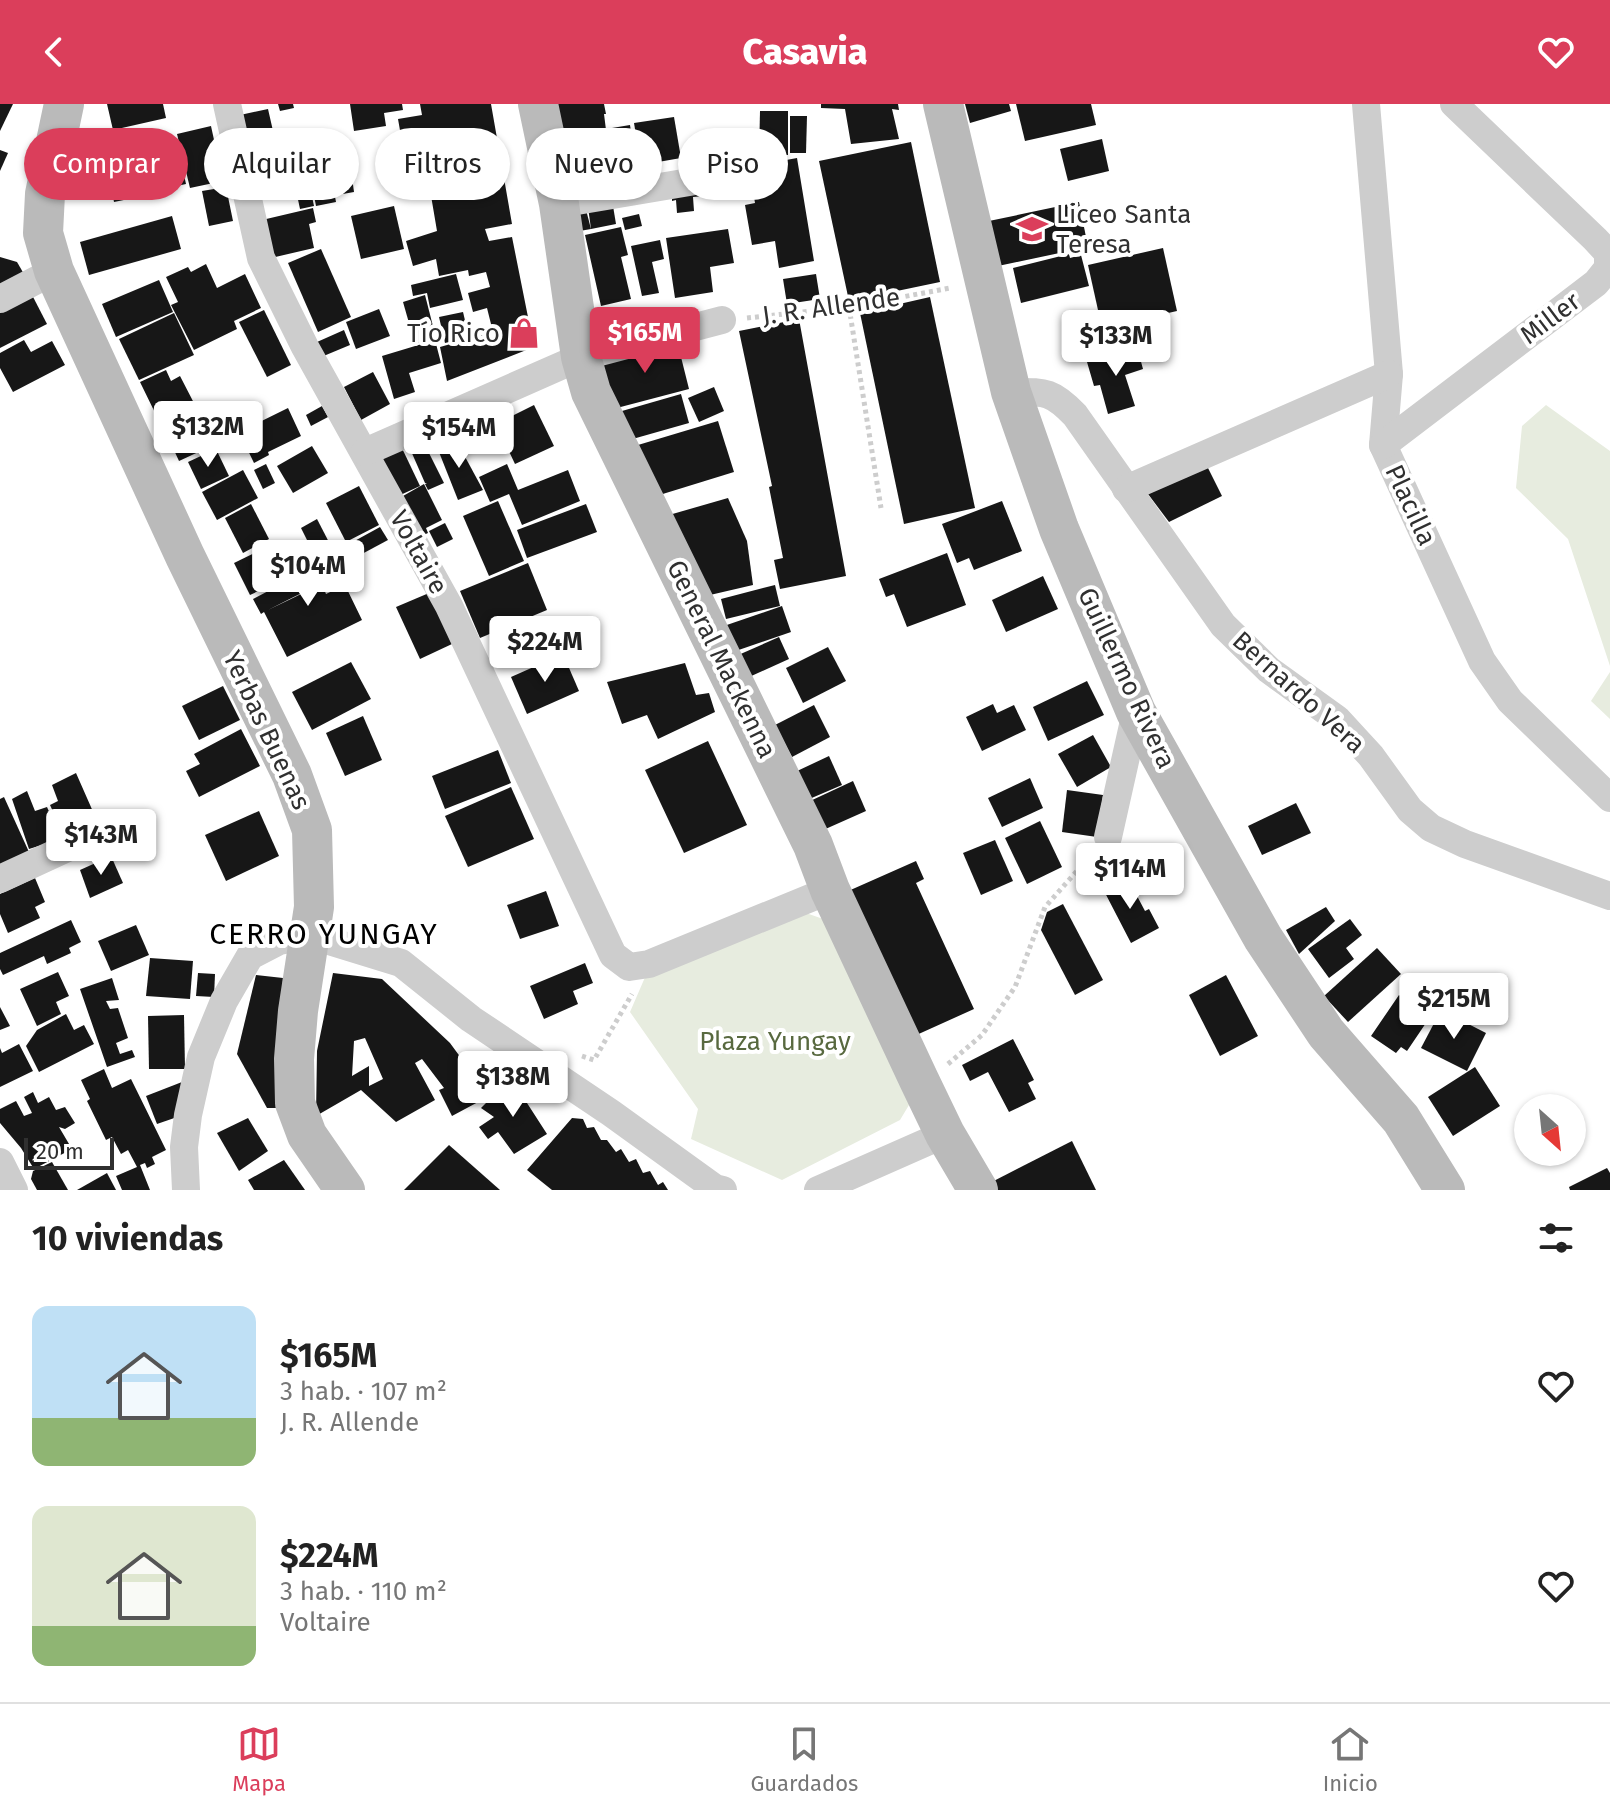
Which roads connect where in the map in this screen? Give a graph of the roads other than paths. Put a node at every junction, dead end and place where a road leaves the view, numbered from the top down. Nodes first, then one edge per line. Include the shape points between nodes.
1 (64, 104) edge
2 (227, 104) edge
3 (538, 104) edge
4 (943, 104) edge
5 (1366, 104) edge
6 (1454, 104) edge
7 (678, 184) edge
8 (559, 204) junction
9 (54, 271) junction
10 (0, 299) edge
11 (722, 320) road end
12 (581, 357) junction
13 (1389, 374) junction
14 (1011, 392) junction
15 (1383, 445) junction
16 (365, 452) junction
17 (1126, 489) junction
18 (1136, 712) junction
19 (1610, 798) edge
20 (104, 831) dead end
21 (1108, 837) road end
22 (0, 879) edge
23 (830, 890) junction
24 (1610, 896) edge
25 (310, 935) junction
26 (945, 1134) junction
27 (0, 1162) edge
28 (14, 1190) edge
29 (186, 1190) edge
30 (345, 1190) edge
31 (723, 1190) edge
32 (818, 1190) edge
33 (978, 1190) edge
34 (1445, 1190) edge

1 - 9 street, Yerbas Buenas via 44,207 43,233
2 - 16 street, Voltaire via 261,258
3 - 8 street, General Mackenna
4 - 14 street, Guillermo Rivera
5 - 13 street, Placilla
6 - 15 street, Miller via 1595,239 1608,253 1608,268 1596,283
7 - 8 street
8 - 12 street, General Mackenna
9 - 10 street
9 - 25 street, Yerbas Buenas via 292,775 312,830
11 - 12 street
12 - 16 street
12 - 23 street, General Mackenna via 591,392 813,845
13 - 15 street, Placilla
13 - 17 street
14 - 17 street, Bernardo Vera via 1042,392 1060,400
14 - 18 street, Guillermo Rivera via 1059,529
15 - 19 street, Placilla via 1482,661 1510,701
16 - 23 street, Voltaire via 449,606 613,955 629,967 649,964
17 - 24 street, Bernardo Vera via 1223,625 1269,670 1337,719 1410,810 1431,828
18 - 21 street
18 - 34 street, Guillermo Rivera via 1263,938 1326,1033 1401,1119
20 - 22 street
23 - 26 street, General Mackenna
25 - 29 street via 279,941 250,956 224,1001 201,1057 188,1115
25 - 30 street, Yerbas Buenas via 298,1011 295,1103 307,1135
25 - 31 street via 401,963 471,1019
26 - 32 street
26 - 33 street, General Mackenna
27 - 28 street

